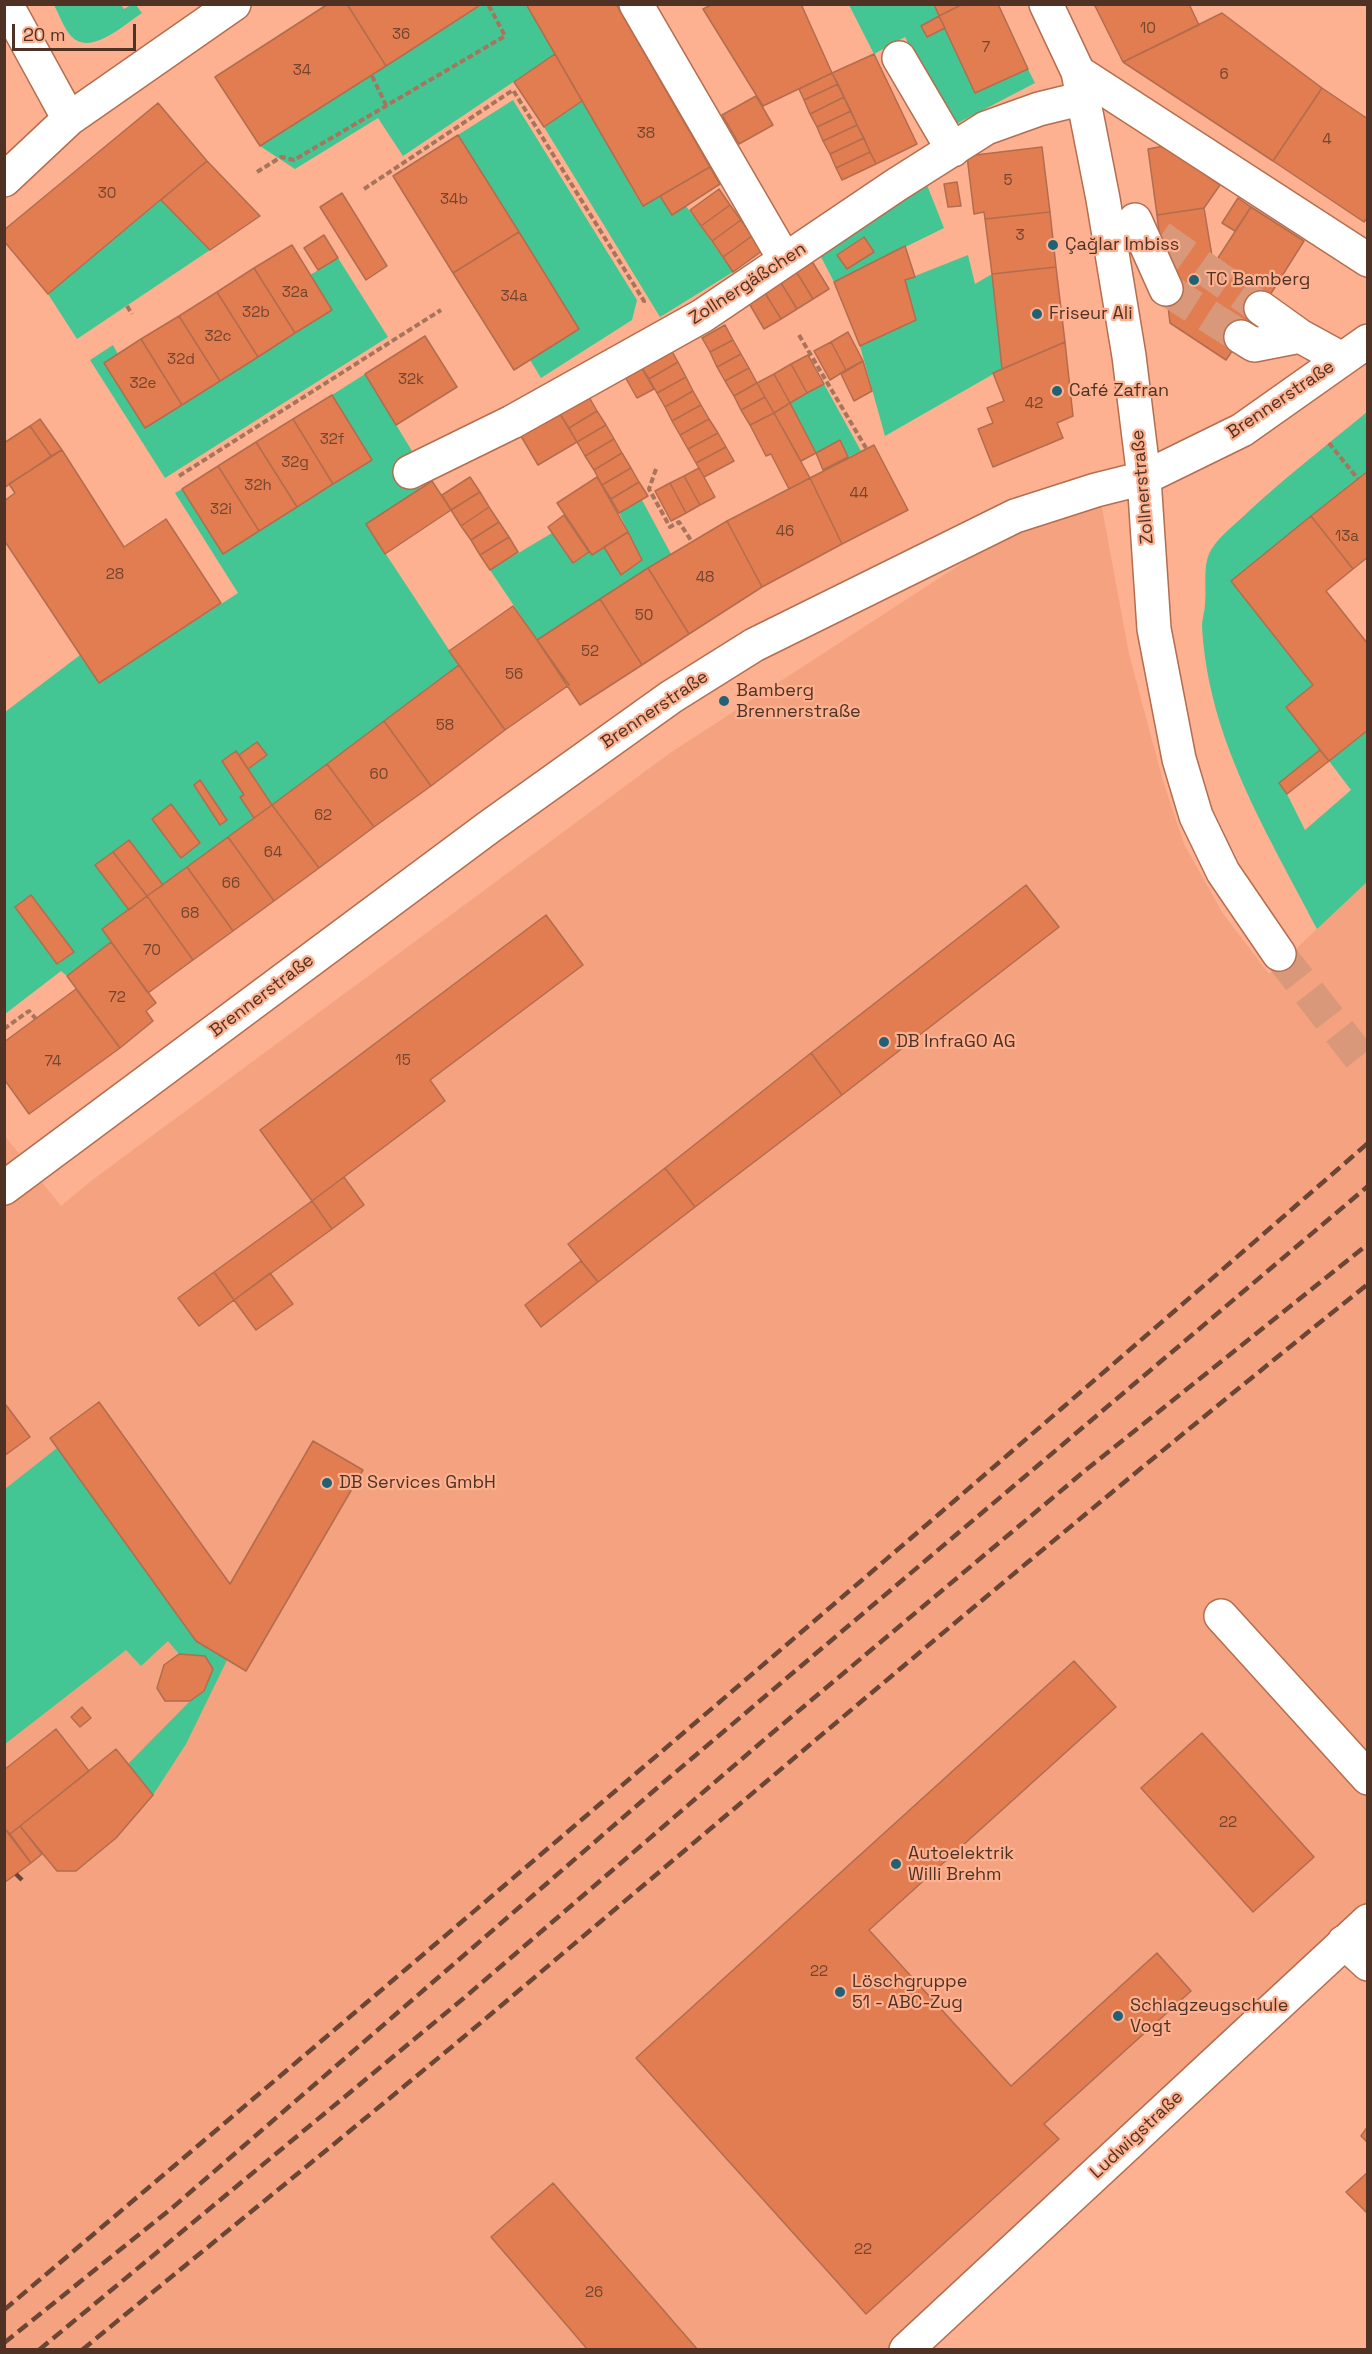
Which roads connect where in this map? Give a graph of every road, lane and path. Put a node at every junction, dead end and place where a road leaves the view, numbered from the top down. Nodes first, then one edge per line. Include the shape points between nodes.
1 (6, 4) edge
2 (234, 4) edge
3 (488, 4) edge
4 (636, 4) edge
5 (1046, 4) edge
6 (899, 58) dead end
7 (372, 76) dead end
8 (1081, 85) junction
9 (387, 105) junction
10 (69, 119) junction
11 (953, 150) junction
12 (257, 172) dead end
13 (4, 180) edge
14 (364, 189) dead end
15 (1103, 199) junction
16 (785, 260) junction
17 (1368, 260) edge
18 (1166, 289) tunnel mouth
19 (127, 306) dead end
20 (642, 308) dead end
21 (1261, 308) tunnel mouth
22 (441, 310) dead end
23 (132, 315) dead end
24 (799, 334) dead end
25 (1300, 336) junction
26 (1241, 337) tunnel mouth
27 (1355, 350) edge
28 (1329, 443) dead end
29 (866, 448) dead end
30 (656, 469) dead end
31 (410, 472) dead end
32 (179, 476) dead end
33 (1144, 478) junction
34 (1358, 479) dead end
35 (692, 542) dead end
36 (1279, 954) tunnel mouth
37 (36, 1020) dead end
38 (4, 1029) edge
39 (4, 1188) edge
40 (1221, 1616) dead end
41 (1368, 1778) edge
42 (1368, 1921) edge
43 (1356, 1953) edge
44 (906, 2349) edge

1 - 10 street
2 - 10 street
3 - 9 path via 505,36
4 - 16 street
5 - 8 street, Zollnerstraße
6 - 11 street
7 - 9 path
8 - 11 street, Zollnergäßchen via 1039,109 986,128
8 - 15 street, Zollnerstraße
8 - 17 street
9 - 12 path via 294,160 281,157
10 - 13 street
11 - 16 street, Zollnergäßchen
14 - 20 path via 513,90 644,301
15 - 18 street via 1147,229
15 - 33 street, Zollnerstraße
16 - 31 street, Zollnergäßchen via 702,316 512,422
19 - 23 path
21 - 25 street
22 - 32 path
24 - 29 path
25 - 26 street via 1254,345
25 - 27 street
27 - 33 street, Brennerstraße via 1242,430
28 - 34 path
30 - 35 path via 649,489 670,527 679,522
33 - 36 street, Zollnerstraße via 1154,629 1179,759 1196,816 1223,872
33 - 39 street, Brennerstraße via 1015,516 774,635 671,697 489,827
37 - 38 path via 28,1011
40 - 41 street
42 - 43 street, Ludwigstraße
43 - 44 street, Ludwigstraße

